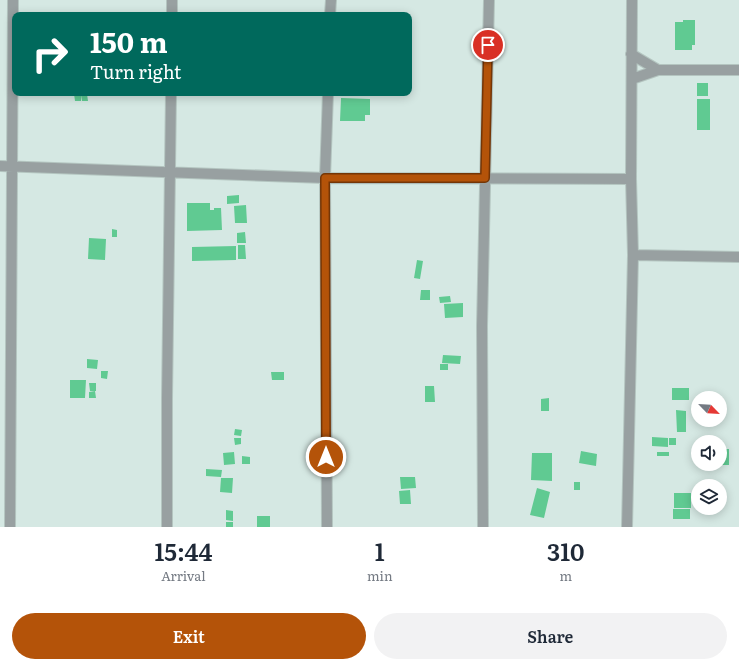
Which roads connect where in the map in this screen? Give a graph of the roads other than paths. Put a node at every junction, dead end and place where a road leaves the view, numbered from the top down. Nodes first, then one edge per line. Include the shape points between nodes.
1 (13, 0) edge
2 (172, 0) edge
3 (330, 0) edge
4 (489, 0) edge
5 (632, 0) edge
6 (13, 12) edge
7 (172, 12) edge
8 (330, 12) edge
9 (632, 54) junction
10 (658, 70) junction
11 (739, 70) edge
12 (632, 79) junction
13 (12, 96) edge
14 (171, 96) edge
15 (328, 96) edge
16 (0, 166) edge
17 (12, 166) junction
18 (171, 173) junction
19 (325, 178) junction
20 (485, 178) junction
21 (631, 179) junction
22 (633, 255) junction
23 (739, 257) edge
24 (10, 527) edge
25 (167, 527) edge
26 (327, 527) edge
27 (483, 527) edge
28 (627, 527) edge

1 - 6 street
2 - 7 street
3 - 8 street
4 - 20 street
5 - 9 street
9 - 10 street
9 - 12 street
10 - 11 street
10 - 12 street
12 - 21 street
13 - 17 street
14 - 18 street
15 - 19 street
16 - 17 street
17 - 18 street
17 - 24 street
18 - 19 street
18 - 25 street
19 - 20 street
19 - 26 street
20 - 21 street
20 - 27 street via 482,326
21 - 22 street
22 - 23 street
22 - 28 street

